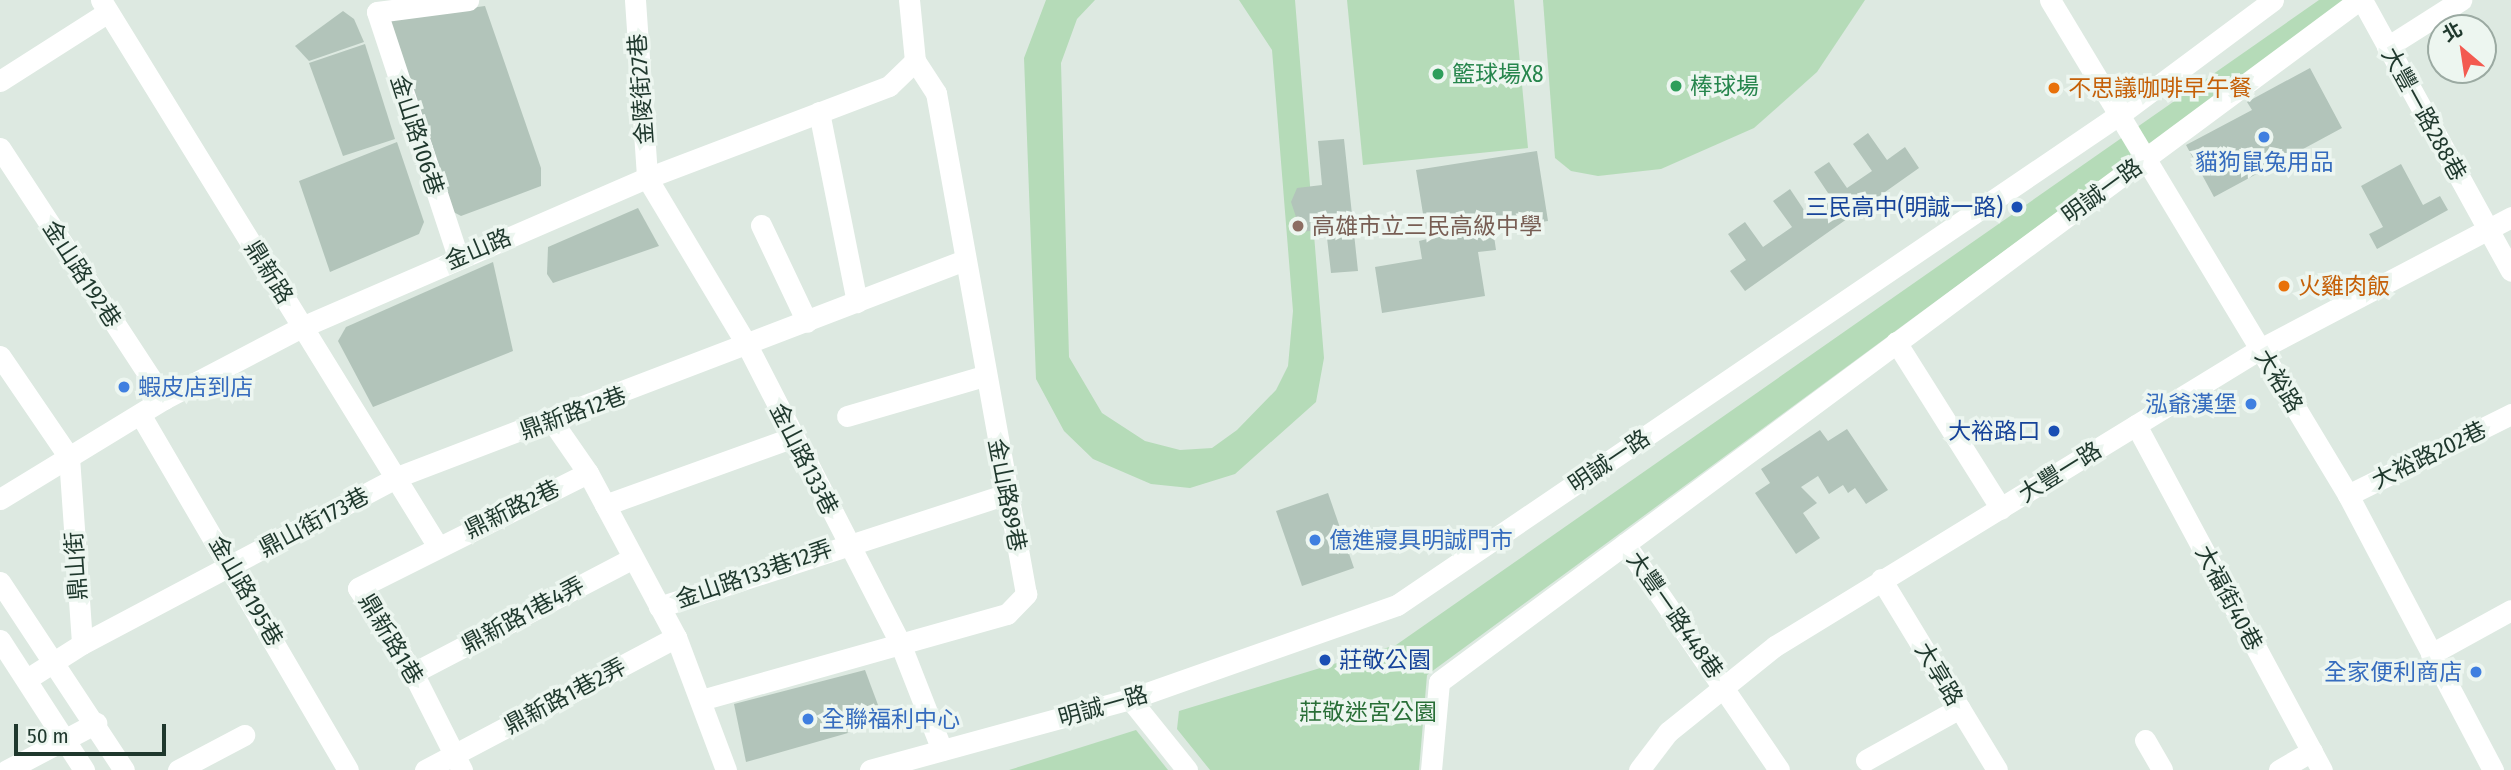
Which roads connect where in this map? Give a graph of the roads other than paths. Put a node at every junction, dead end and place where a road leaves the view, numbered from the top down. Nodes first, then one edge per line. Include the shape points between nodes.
1 (468, 0) edge
2 (635, 0) edge
3 (909, 0) edge
4 (2050, 0) edge
5 (2273, 0) edge
6 (2361, 0) edge
7 (2460, 0) edge
8 (104, 6) edge
9 (369, 6) edge
10 (2387, 47) junction
11 (915, 61) junction
12 (0, 82) edge
13 (819, 112) junction
14 (2123, 112) junction
15 (0, 148) edge
16 (2150, 156) junction
17 (647, 178) junction
18 (2511, 217) edge
19 (761, 225) dead end
20 (2488, 228) junction
21 (458, 257) junction
22 (961, 261) junction
23 (2511, 271) edge
24 (857, 302) junction
25 (807, 322) junction
26 (302, 327) junction
27 (1896, 342) junction
28 (748, 347) junction
29 (2260, 349) junction
30 (0, 356) edge
31 (984, 376) junction
32 (164, 399) junction
33 (140, 414) junction
34 (2511, 414) edge
35 (847, 416) dead end
36 (552, 421) junction
37 (2136, 425) junction
38 (791, 438) junction
39 (69, 457) junction
40 (588, 472) junction
41 (397, 477) junction
42 (1006, 494) junction
43 (2348, 495) junction
44 (0, 499) edge
45 (605, 505) junction
46 (2001, 509) junction
47 (848, 542) junction
48 (1625, 544) junction
49 (437, 545) junction
50 (633, 558) junction
51 (233, 566) junction
52 (1881, 579) junction
53 (0, 582) edge
54 (659, 607) junction
55 (2511, 610) edge
56 (676, 637) junction
57 (0, 640) edge
58 (900, 643) junction
59 (82, 644) junction
60 (2431, 654) junction
61 (55, 660) junction
62 (413, 673) junction
63 (27, 679) junction
64 (1726, 685) junction
65 (1130, 699) junction
66 (701, 700) junction
67 (1960, 708) junction
68 (96, 723) junction
69 (244, 736) dead end
70 (65, 739) junction
71 (2145, 740) dead end
72 (942, 750) junction
73 (2312, 751) junction
74 (1866, 760) dead end
75 (459, 763) edge
76 (7, 770) edge
77 (84, 770) edge
78 (124, 770) edge
79 (178, 770) edge
80 (348, 770) edge
81 (425, 770) edge
82 (726, 770) edge
83 (870, 770) edge
84 (1186, 770) edge
85 (1431, 770) edge
86 (1639, 770) edge
87 (1779, 770) edge
88 (1997, 770) edge
89 (2162, 770) edge
90 (2279, 770) edge
91 (2322, 770) edge
92 (2493, 770) edge

1 - 9 street
2 - 17 street, 金陵街27巷
3 - 11 street
4 - 14 street, 大裕路
5 - 14 street, 明誠一路
6 - 10 street, 大豐一路288巷
6 - 16 street, 明誠一路
7 - 10 street
8 - 12 street
8 - 26 street, 鼎新路
9 - 21 street, 金山路106巷
10 - 20 street, 大豐一路288巷
11 - 13 street, 金山路 via 889,86
11 - 22 street, 金山路89巷 via 936,93
13 - 17 street, 金山路
13 - 24 street
14 - 16 street, 大裕路
14 - 65 street, 明誠一路 via 1397,605
15 - 32 street, 金山路192巷
16 - 27 street, 明誠一路
16 - 29 street, 大裕路
17 - 21 street, 金山路
17 - 28 street, 金山路133巷
18 - 20 street, 大豐一路
19 - 25 street
20 - 23 street, 大豐一路288巷
20 - 29 street, 大豐一路
21 - 26 street, 金山路
22 - 24 street, 鼎新路12巷
22 - 31 street, 金山路89巷
24 - 25 street, 鼎新路12巷
25 - 28 street, 鼎新路12巷
26 - 32 street, 金山路
26 - 41 street, 鼎新路
27 - 46 street
27 - 48 street, 明誠一路
28 - 36 street, 鼎新路12巷
28 - 38 street, 金山路133巷
29 - 37 street, 大豐一路
29 - 43 street, 大裕路
30 - 39 street
31 - 35 street
31 - 42 street, 金山路89巷
32 - 33 street, 金山路
33 - 39 street, 金山路
33 - 51 street, 金山路195巷
34 - 43 street, 大裕路202巷
36 - 40 street
36 - 41 street, 鼎新路12巷
37 - 46 street, 大豐一路
37 - 73 street, 大福街40巷
38 - 45 street
38 - 47 street, 金山路133巷
39 - 44 street, 金山路
39 - 59 street, 鼎山街
40 - 45 street
40 - 49 street, 鼎新路2巷
41 - 49 street, 鼎新路
41 - 51 street, 鼎山街173巷
42 - 47 street, 金山路133巷12弄
42 - 58 street, 金山路89巷 via 1026,594 1007,614
43 - 60 street, 大裕路
45 - 50 street
46 - 52 street, 大豐一路
47 - 54 street, 金山路133巷12弄
47 - 58 street, 金山路133巷
48 - 64 street, 大豐一路448巷
48 - 85 street, 明誠一路 via 1439,682
49 - 62 street, 鼎新路1巷 via 358,588
50 - 54 street
50 - 62 street, 鼎新路1巷4弄
51 - 59 street, 鼎山街173巷
51 - 80 street, 金山路195巷
52 - 64 street, 大豐一路
52 - 67 street, 大享路
53 - 61 street
54 - 56 street
55 - 60 street
56 - 66 street
56 - 75 street, 鼎新路1巷2弄
57 - 63 street
58 - 66 street, 金山路89巷
58 - 72 street, 金山路133巷
59 - 61 street
60 - 92 street, 大裕路
61 - 63 street
61 - 68 street
62 - 75 street, 鼎新路1巷
63 - 70 street
64 - 86 street, 大豐一路 via 1668,732
64 - 87 street, 大豐一路448巷
65 - 72 street, 明誠一路
65 - 84 street
66 - 82 street
67 - 74 street
67 - 88 street, 大享路
68 - 70 street
68 - 78 street
69 - 79 street
70 - 76 street
70 - 77 street
71 - 89 street
72 - 83 street, 明誠一路
73 - 90 street
73 - 91 street, 大福街40巷
75 - 81 street, 鼎新路1巷2弄

